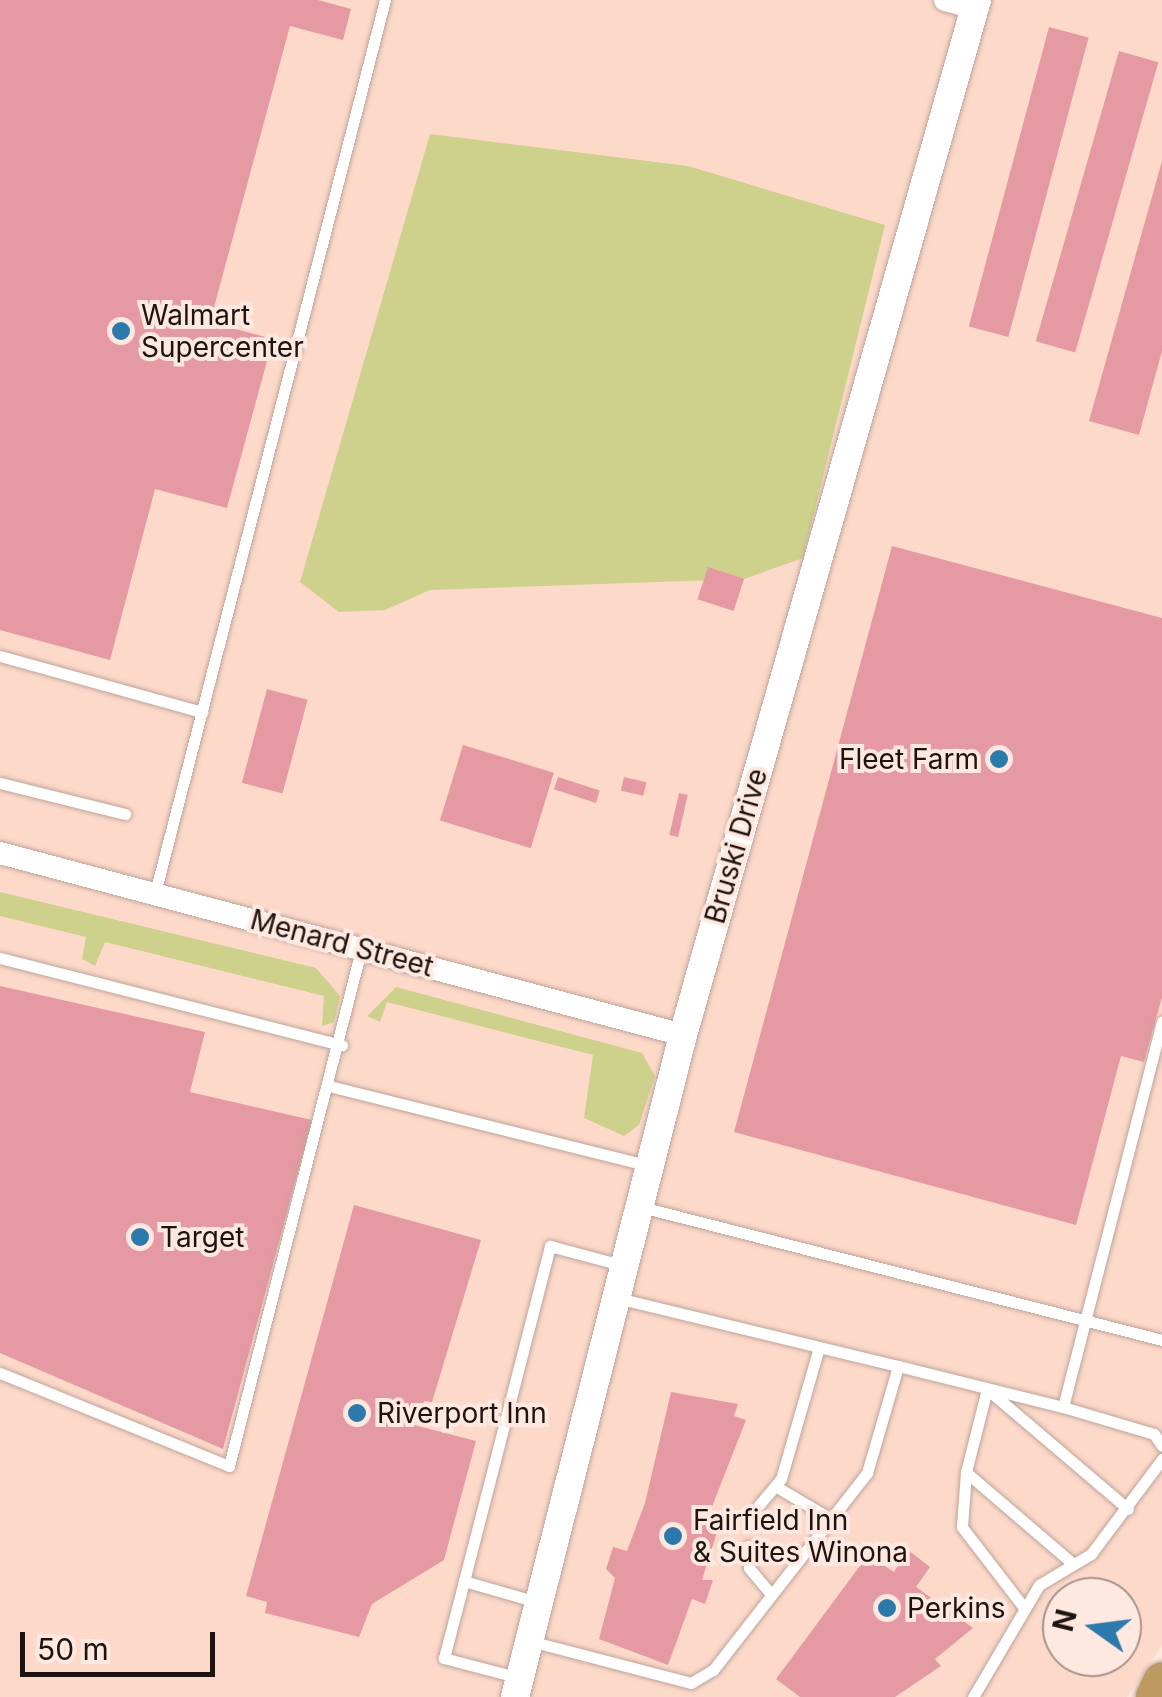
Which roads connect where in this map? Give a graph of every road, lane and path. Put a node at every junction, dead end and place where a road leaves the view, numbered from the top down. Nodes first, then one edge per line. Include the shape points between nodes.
1 (385, 0) edge
2 (945, 0) edge
3 (976, 4) edge
4 (0, 656) edge
5 (202, 712) junction
6 (0, 782) edge
7 (125, 814) dead end
8 (0, 853) edge
9 (155, 893) junction
10 (362, 948) junction
11 (0, 958) edge
12 (1162, 1021) edge
13 (683, 1035) junction
14 (342, 1045) junction
15 (333, 1087) junction
16 (654, 1168) junction
17 (644, 1208) junction
18 (629, 1267) junction
19 (621, 1299) junction
20 (1084, 1322) junction
21 (1162, 1340) edge
22 (819, 1347) junction
23 (898, 1366) junction
24 (0, 1372) edge
25 (988, 1388) junction
26 (1063, 1407) junction
27 (1162, 1446) edge
28 (1162, 1459) edge
29 (966, 1472) junction
30 (775, 1486) junction
31 (759, 1505) dead end
32 (1128, 1509) junction
33 (831, 1519) junction
34 (748, 1546) dead end
35 (1072, 1563) junction
36 (464, 1582) junction
37 (772, 1595) junction
38 (540, 1603) junction
39 (1025, 1609) junction
40 (530, 1640) junction
41 (1162, 1682) edge
42 (691, 1683) junction
43 (517, 1687) edge
44 (688, 1697) edge
45 (973, 1697) edge
46 (1155, 1697) edge

1 - 5 lane
2 - 3 street
3 - 13 street, Bruski Drive
4 - 5 lane
5 - 9 lane
6 - 7 lane
8 - 9 street, Menard Street
9 - 10 street, Menard Street
10 - 13 street, Menard Street
10 - 14 lane
11 - 14 lane
12 - 20 lane
13 - 16 street, Bruski Drive
14 - 15 lane
15 - 16 lane
15 - 24 lane via 229,1466
16 - 17 street, Bruski Drive
17 - 18 street, Bruski Drive
17 - 20 lane
18 - 19 street, Bruski Drive
18 - 36 lane via 550,1246
19 - 22 lane
19 - 38 street, Bruski Drive
20 - 21 lane
20 - 26 lane
22 - 23 lane
22 - 30 lane
23 - 25 lane
23 - 33 lane via 868,1473
25 - 26 lane
25 - 29 lane
25 - 32 lane
26 - 27 lane via 1154,1434
28 - 32 lane
29 - 35 lane
29 - 39 lane via 962,1528
30 - 31 lane
30 - 33 lane
32 - 35 lane
33 - 37 lane
34 - 37 lane via 749,1568
35 - 39 lane via 1039,1585
36 - 38 lane
36 - 43 lane via 444,1658
37 - 42 lane via 713,1670
38 - 40 street, Bruski Drive
39 - 45 lane
40 - 42 lane
40 - 43 street, Bruski Drive
41 - 46 highway
42 - 44 lane

